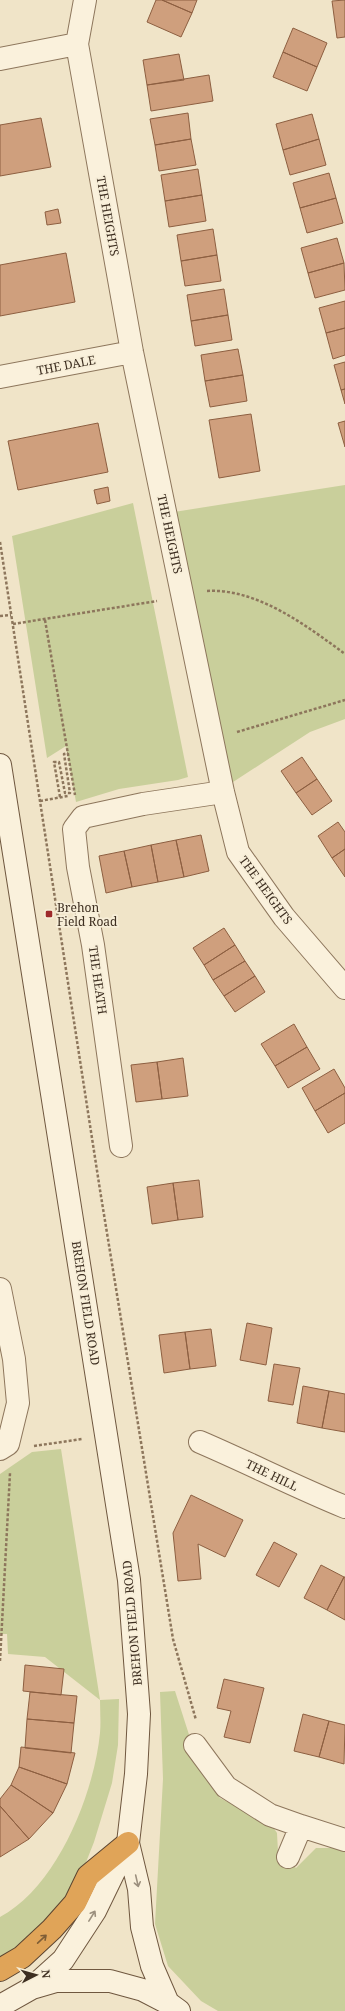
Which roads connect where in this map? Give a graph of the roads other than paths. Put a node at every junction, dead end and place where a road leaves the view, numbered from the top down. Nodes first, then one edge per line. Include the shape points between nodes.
1 (85, 0) edge
2 (77, 44) junction
3 (0, 59) edge
4 (132, 352) junction
5 (0, 377) edge
6 (0, 765) edge
7 (223, 792) junction
8 (345, 988) edge
9 (121, 1146) dead end
10 (0, 1289) edge
11 (200, 1442) dead end
12 (4, 1446) edge
13 (345, 1507) edge
14 (197, 1735) road end
15 (301, 1826) junction
16 (345, 1840) edge
17 (128, 1844) junction
18 (288, 1857) dead end
19 (0, 1970) edge
20 (32, 1988) junction
21 (0, 2006) edge
22 (173, 2007) edge

1 - 2 street
2 - 3 street
2 - 4 street, THE HEIGHTS
4 - 5 street, THE DALE
4 - 7 street, THE HEIGHTS
6 - 17 street, BREHON FIELD ROAD via 129,1580 139,1714 136,1774
7 - 8 street, THE HEIGHTS via 238,852 284,917
7 - 9 street, THE HEATH via 143,804 84,817 74,829
10 - 12 street via 14,1358 18,1403
11 - 13 street, THE HILL
14 - 15 street via 226,1787 270,1815
15 - 16 street
15 - 18 street
19 -> 17 highway via 22,1957 52,1929 75,1903 88,1876
20 -> 17 street, BREHON FIELD ROAD via 63,1960 95,1911
17 -> 22 street, BREHON FIELD ROAD via 139,1889 142,1927 152,1966
20 - 21 street
20 - 22 street via 56,1981 110,1981 143,1990

